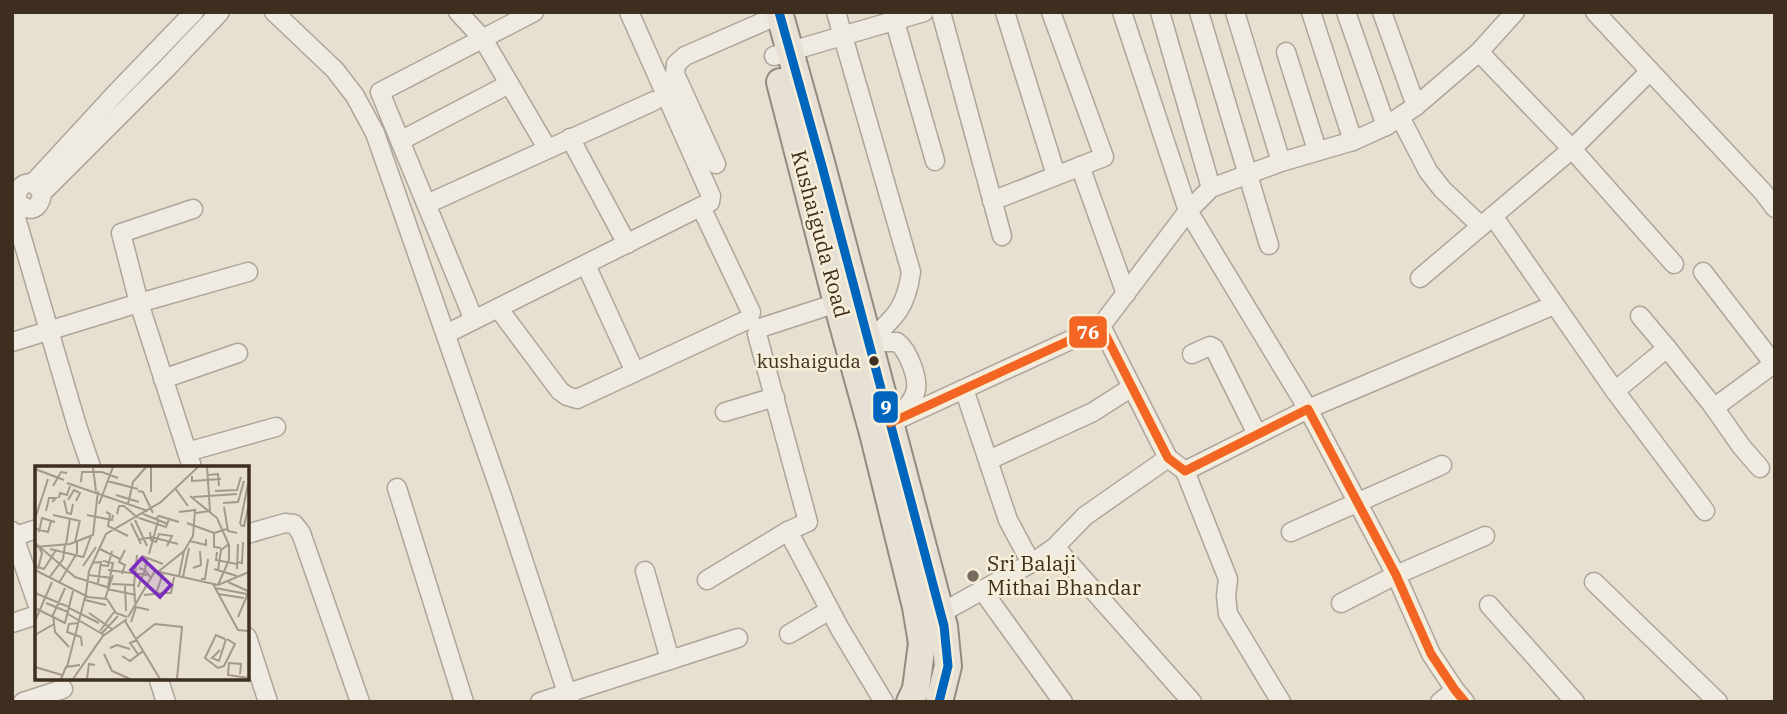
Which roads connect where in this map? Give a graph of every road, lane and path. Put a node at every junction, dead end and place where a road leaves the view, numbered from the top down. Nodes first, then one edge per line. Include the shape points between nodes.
1 (194, 12) edge
2 (220, 12) edge
3 (274, 12) edge
4 (458, 12) edge
5 (534, 12) edge
6 (629, 12) edge
7 (836, 12) edge
8 (924, 12) edge
9 (941, 12) edge
10 (1005, 12) edge
11 (1051, 12) edge
12 (1122, 12) edge
13 (1160, 12) edge
14 (1199, 12) edge
15 (1235, 12) edge
16 (1311, 12) edge
17 (1346, 12) edge
18 (1382, 12) edge
19 (1515, 12) edge
20 (1595, 12) edge
21 (769, 15) edge
22 (895, 17) edge
23 (842, 35) junction
24 (483, 39) junction
25 (1286, 52) dead end
26 (1479, 52) junction
27 (782, 54) junction
28 (1650, 71) junction
29 (509, 84) junction
30 (654, 101) dead end
31 (1416, 106) junction
32 (1393, 121) junction
33 (570, 138) junction
34 (400, 141) junction
35 (1353, 141) junction
36 (547, 148) junction
37 (1572, 149) junction
38 (1317, 150) junction
39 (935, 161) dead end
40 (1281, 162) junction
41 (60, 163) junction
42 (716, 164) dead end
43 (1080, 166) junction
44 (1247, 174) junction
45 (1056, 175) junction
46 (1211, 188) junction
47 (992, 201) junction
48 (427, 204) junction
49 (701, 207) junction
50 (1775, 208) edge
51 (193, 209) dead end
52 (15, 210) edge
53 (1188, 211) junction
54 (1487, 221) junction
55 (1002, 236) dead end
56 (626, 244) junction
57 (1269, 245) dead end
58 (1674, 264) dead end
59 (586, 265) junction
60 (248, 272) dead end
61 (1703, 272) dead end
62 (1420, 278) dead end
63 (1126, 294) junction
64 (139, 303) junction
65 (837, 303) junction
66 (1554, 304) junction
67 (498, 308) junction
68 (1640, 316) dead end
69 (474, 320) junction
70 (1101, 326) junction
71 (49, 331) junction
72 (446, 334) junction
73 (12, 342) edge
74 (868, 342) junction
75 (1667, 348) junction
76 (238, 352) dead end
77 (1192, 354) dead end
78 (1774, 363) edge
79 (635, 372) junction
80 (163, 379) junction
81 (1132, 387) junction
82 (964, 389) junction
83 (1615, 391) junction
84 (775, 397) junction
85 (1713, 406) junction
86 (1308, 409) junction
87 (725, 412) dead end
88 (890, 424) junction
89 (276, 427) dead end
90 (1257, 435) junction
91 (1168, 458) junction
92 (189, 460) edge
93 (989, 460) junction
94 (1442, 465) dead end
95 (91, 466) edge
96 (1760, 468) dead end
97 (1185, 471) junction
98 (397, 488) dead end
99 (1357, 502) junction
100 (1705, 511) dead end
101 (35, 530) edge
102 (788, 531) junction
103 (1291, 532) dead end
104 (248, 534) edge
105 (13, 535) edge
106 (1485, 536) dead end
107 (1055, 547) junction
108 (1031, 563) junction
109 (645, 571) dead end
110 (1396, 575) junction
111 (707, 580) dead end
112 (1594, 582) dead end
113 (982, 590) junction
114 (35, 597) edge
115 (1341, 603) dead end
116 (1489, 605) dead end
117 (830, 610) junction
118 (941, 613) junction
119 (35, 616) edge
120 (12, 623) edge
121 (789, 635) dead end
122 (738, 638) dead end
123 (248, 640) edge
124 (670, 660) junction
125 (159, 679) edge
126 (64, 689) edge
127 (1460, 696) edge
128 (568, 697) edge
129 (1276, 700) edge
130 (23, 702) edge
131 (166, 702) edge
132 (268, 702) edge
133 (360, 702) edge
134 (464, 702) edge
135 (540, 702) edge
136 (884, 702) edge
137 (910, 702) edge
138 (939, 702) edge
139 (1063, 702) edge
140 (1192, 702) edge
141 (1440, 702) edge
142 (1575, 702) edge
143 (1718, 702) edge

1 - 41 street
2 - 41 street via 166,69
3 - 72 street via 335,70 375,133
4 - 24 street
5 - 24 street
6 - 49 street via 711,196
7 - 23 street
8 - 22 street
9 - 47 street
10 - 45 street
11 - 43 street via 1104,157
12 - 53 street
13 - 46 street
14 - 44 street
15 - 40 street
16 - 35 street
17 - 32 street
18 - 31 street
19 - 26 street
20 - 28 street
21 - 27 main road, Kushaiguda Road
21 - 42 street via 676,64 675,74
22 - 23 street
22 - 39 street
23 - 27 street
23 - 74 street via 911,272 901,309
24 - 29 street
24 - 34 street via 380,92
25 - 38 street
26 - 31 street
26 - 37 street
27 - 65 main road, Kushaiguda Road
27 - 74 main road, Kushaiguda Road via 822,166
28 - 37 street
28 - 50 street
29 - 34 street
29 - 36 street
30 - 33 street
31 - 32 street
32 - 35 street
32 - 54 street via 1441,189
33 - 36 street
33 - 56 street
34 - 48 street
35 - 38 street
36 - 48 street
37 - 54 street
37 - 58 street
38 - 40 street
40 - 44 street
41 - 52 street via 37,188 41,201 35,208
43 - 45 street
43 - 63 street
44 - 46 street
44 - 57 street
45 - 47 street
46 - 53 street
47 - 55 street
48 - 69 street
49 - 56 street
49 - 79 street via 751,312 750,319
51 - 64 street via 121,233
52 - 71 street
53 - 63 street
53 - 86 street
54 - 62 street
54 - 66 street
56 - 59 street
59 - 67 street
59 - 79 street
60 - 64 street
61 - 78 street
63 - 70 street
64 - 71 street
64 - 80 street
65 - 84 street via 758,331
65 - 137 main road, Kushaiguda Road via 916,607 922,643
66 - 83 street
66 - 86 street
67 - 69 street
67 - 79 street via 567,396 577,399
68 - 75 street
69 - 72 street
70 - 81 street
70 - 82 street
71 - 73 street
71 - 95 street
72 - 128 street
74 - 88 main road, Kushaiguda Road
74 - 88 street via 897,342 912,365 917,390
75 - 83 street
75 - 85 street
76 - 80 street
77 - 90 street via 1214,348
78 - 85 street
80 - 92 street
81 - 91 street
81 - 93 street via 1093,412
82 - 88 street
82 - 93 street
83 - 100 street
84 - 87 street
84 - 102 street via 808,522
85 - 96 street
86 - 90 street
86 - 99 street
88 - 118 main road, Kushaiguda Road
89 - 92 street
90 - 97 street
91 - 97 street
91 - 107 street via 1085,516
93 - 108 street via 1008,520
94 - 99 street
97 - 129 street via 1228,579 1228,614
98 - 134 street
99 - 103 street
99 - 110 street
101 - 105 street
102 - 111 street
102 - 117 street
104 - 133 street via 285,523 294,524 301,533
105 - 114 street
106 - 110 street
107 - 108 street
107 - 140 street
108 - 113 street
109 - 124 street
110 - 115 street
110 - 127 street via 1431,654
112 - 143 street
113 - 118 street
113 - 139 street
116 - 142 street
117 - 121 street
117 - 136 street
118 - 138 main road, Kushaiguda Road via 948,666
119 - 120 street
122 - 124 street
123 - 132 street
124 - 128 street
125 - 131 street
126 - 130 street
127 - 141 street
128 - 135 street

